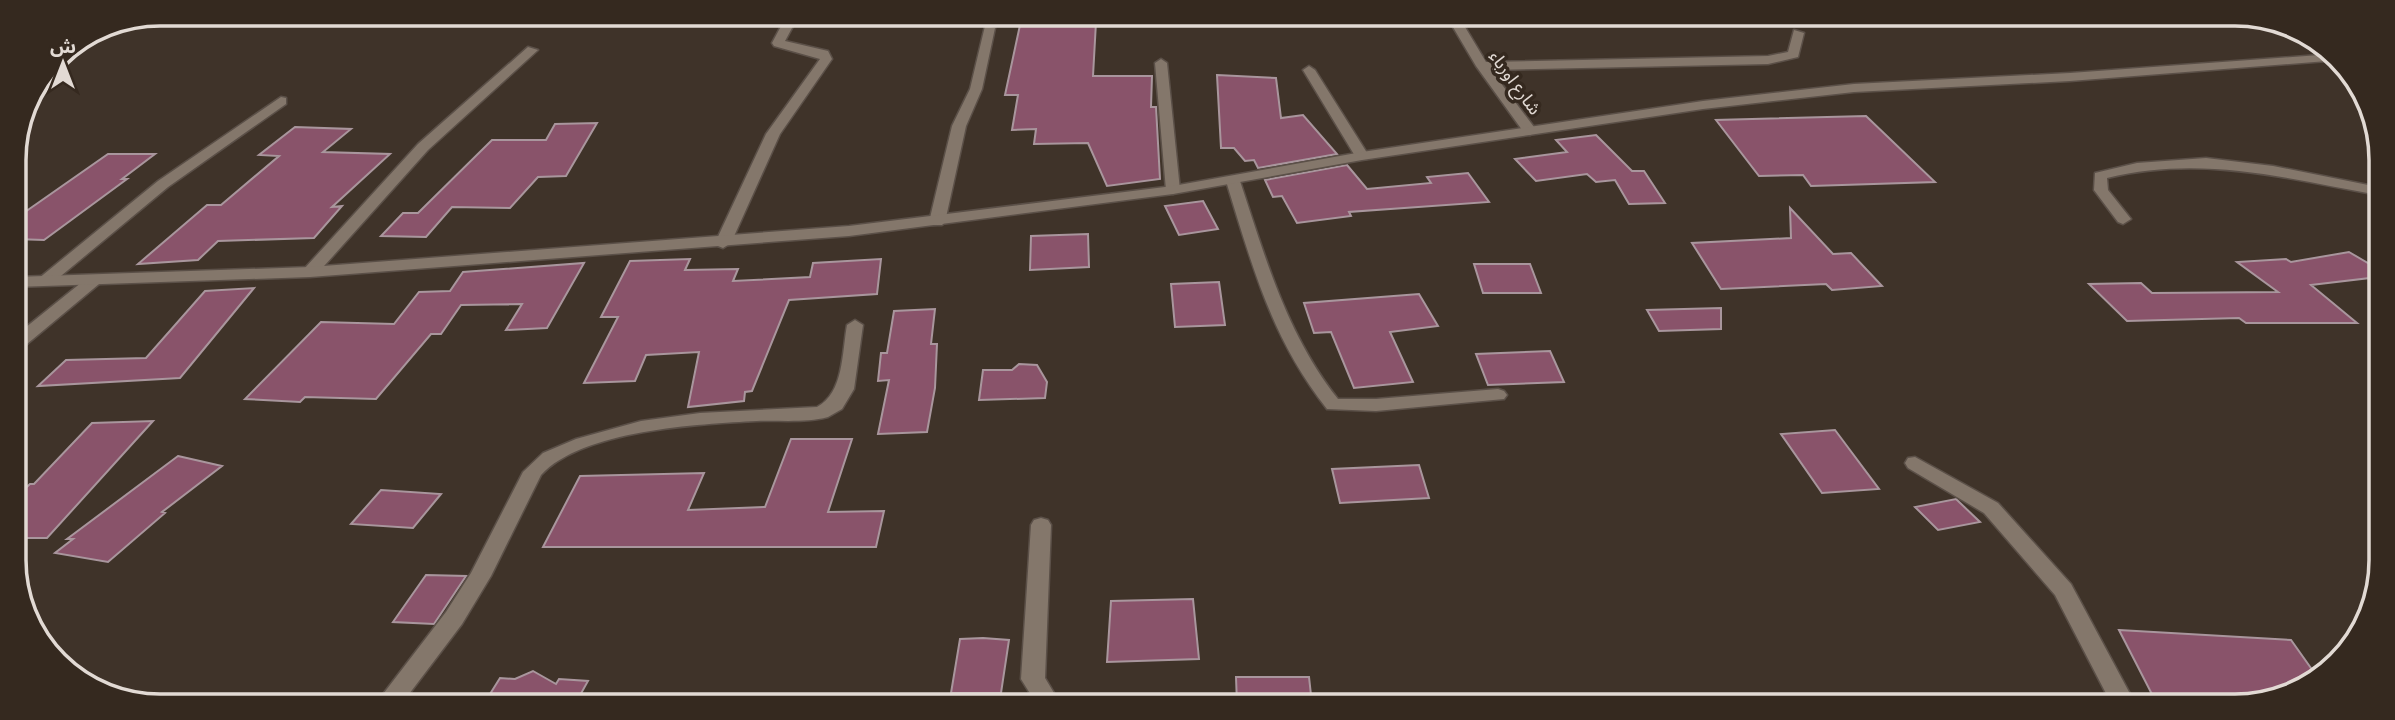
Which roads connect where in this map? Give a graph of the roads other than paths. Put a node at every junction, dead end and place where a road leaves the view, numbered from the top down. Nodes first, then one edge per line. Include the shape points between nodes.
1 (787, 26) edge
2 (1458, 26) edge
3 (989, 28) dead end
4 (1798, 33) dead end
5 (532, 50) dead end
6 (2322, 58) edge
7 (1161, 63) dead end
8 (1482, 66) junction
9 (1309, 70) dead end
10 (281, 101) dead end
11 (1530, 131) junction
12 (1362, 156) junction
13 (1233, 181) junction
14 (2369, 189) edge
15 (1173, 190) junction
16 (2123, 219) dead end
17 (937, 222) junction
18 (723, 243) junction
19 (310, 272) junction
20 (93, 281) junction
21 (27, 282) edge
22 (44, 282) junction
23 (855, 325) dead end
24 (27, 336) edge
25 (1498, 395) dead end
26 (1915, 463) dead end
27 (1041, 525) dead end
28 (2118, 693) edge
29 (395, 694) edge
30 (1042, 694) edge

1 - 18 street via 778,43 824,54 826,59 773,134
2 - 8 street, شارع اورباء
3 - 17 street via 976,89 959,126
4 - 8 street via 1794,54 1768,60
5 - 19 street via 423,147
6 - 11 street via 1854,88
7 - 15 street
8 - 11 street, شارع اورباء
9 - 12 street
10 - 22 street via 163,184
11 - 12 street
12 - 13 street
13 - 15 street
13 - 25 street via 1270,297 1311,377 1333,405
14 - 16 street via 2243,164 2141,165 2100,176 2101,190
15 - 17 street
17 - 18 street
18 - 19 street
19 - 20 street
20 - 22 street
20 - 24 street
21 - 22 street
23 - 29 street via 845,389 836,405 821,413 629,427 545,459 533,472 454,618
26 - 28 street via 1991,508 2063,590
27 - 30 street via 1033,679

